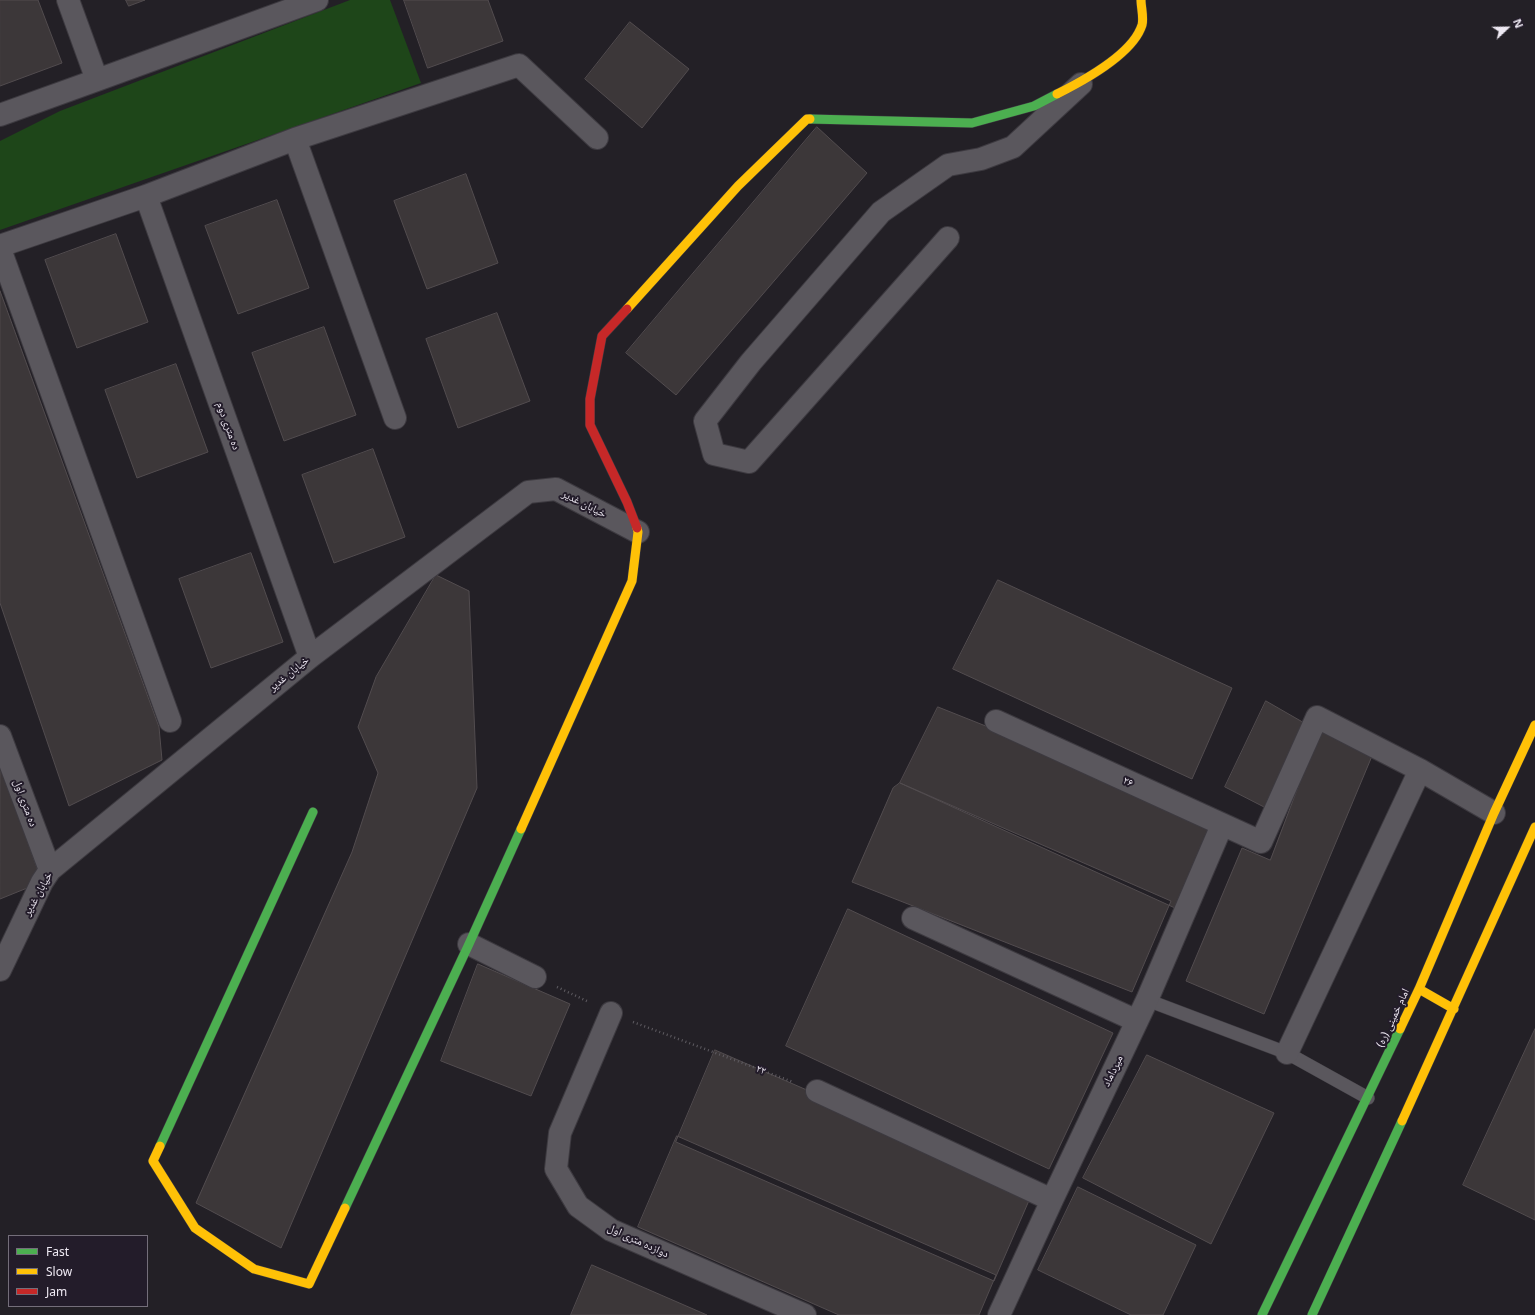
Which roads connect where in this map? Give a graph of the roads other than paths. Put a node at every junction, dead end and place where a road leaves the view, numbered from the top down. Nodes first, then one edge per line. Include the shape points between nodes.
1 (68, 0) edge
2 (317, 0) edge
3 (1141, 0) edge
4 (269, 9) edge
5 (97, 80) junction
6 (1086, 80) junction
7 (0, 115) edge
8 (597, 138) dead end
9 (295, 139) junction
10 (146, 196) junction
11 (948, 238) dead end
12 (0, 248) edge
13 (395, 418) dead end
14 (638, 532) junction
15 (310, 657) junction
16 (170, 721) dead end
17 (996, 721) dead end
18 (1535, 725) edge
19 (0, 736) edge
20 (1420, 770) junction
21 (313, 812) dead end
22 (1494, 814) junction
23 (1222, 825) junction
24 (1535, 828) edge
25 (50, 870) junction
26 (913, 918) dead end
27 (469, 944) junction
28 (0, 970) edge
29 (535, 976) road end
30 (1419, 989) junction
31 (1148, 1000) junction
32 (1454, 1009) junction
33 (611, 1013) road end
34 (1137, 1022) junction
35 (1287, 1053) junction
36 (817, 1091) road end
37 (1368, 1098) junction
38 (1052, 1200) junction
39 (804, 1315) edge
40 (999, 1315) edge
41 (1262, 1315) edge
42 (1312, 1315) edge

1 - 5 street
2 - 4 street
3 - 6 street via 1142,24 1131,44
4 - 5 street
5 - 7 street
6 - 11 street via 1013,147 981,159 948,165 881,212 751,362 705,421 714,454 748,462
6 - 14 street via 1034,106 972,123 807,119 738,186 602,336 590,399 590,425 627,502
8 - 9 street via 519,65
9 - 10 street
9 - 13 street
10 - 12 street
10 - 15 street, ده متری دوم
12 - 16 street
14 - 15 street, خیابان غدیر via 556,489 528,492
14 - 27 street via 632,581
15 - 25 street, خیابان غدیر
17 - 23 street, ۲۶
18 - 22 street, امام خمینی (ره)
19 - 25 street, ده متری اول
20 - 22 street
20 - 23 street, ۲۶ via 1317,717 1261,842
20 - 35 street
21 - 27 street via 152,1161 195,1228 254,1269 309,1284
22 - 30 street, امام خمینی (ره)
23 - 31 street, میرداماد
24 - 32 street
25 - 28 street, خیابان غدیر
26 - 34 street
27 - 29 street
30 - 32 street
30 - 37 street, امام خمینی (ره)
31 - 34 street, میرداماد
31 - 35 lane
32 - 42 street
33 - 39 street, دوازده متری اول via 560,1133 556,1169 578,1206 611,1230
34 - 38 street, میرداماد
35 - 37 lane
36 - 38 street
37 - 41 street, امام خمینی (ره)
38 - 40 street, میرداماد

